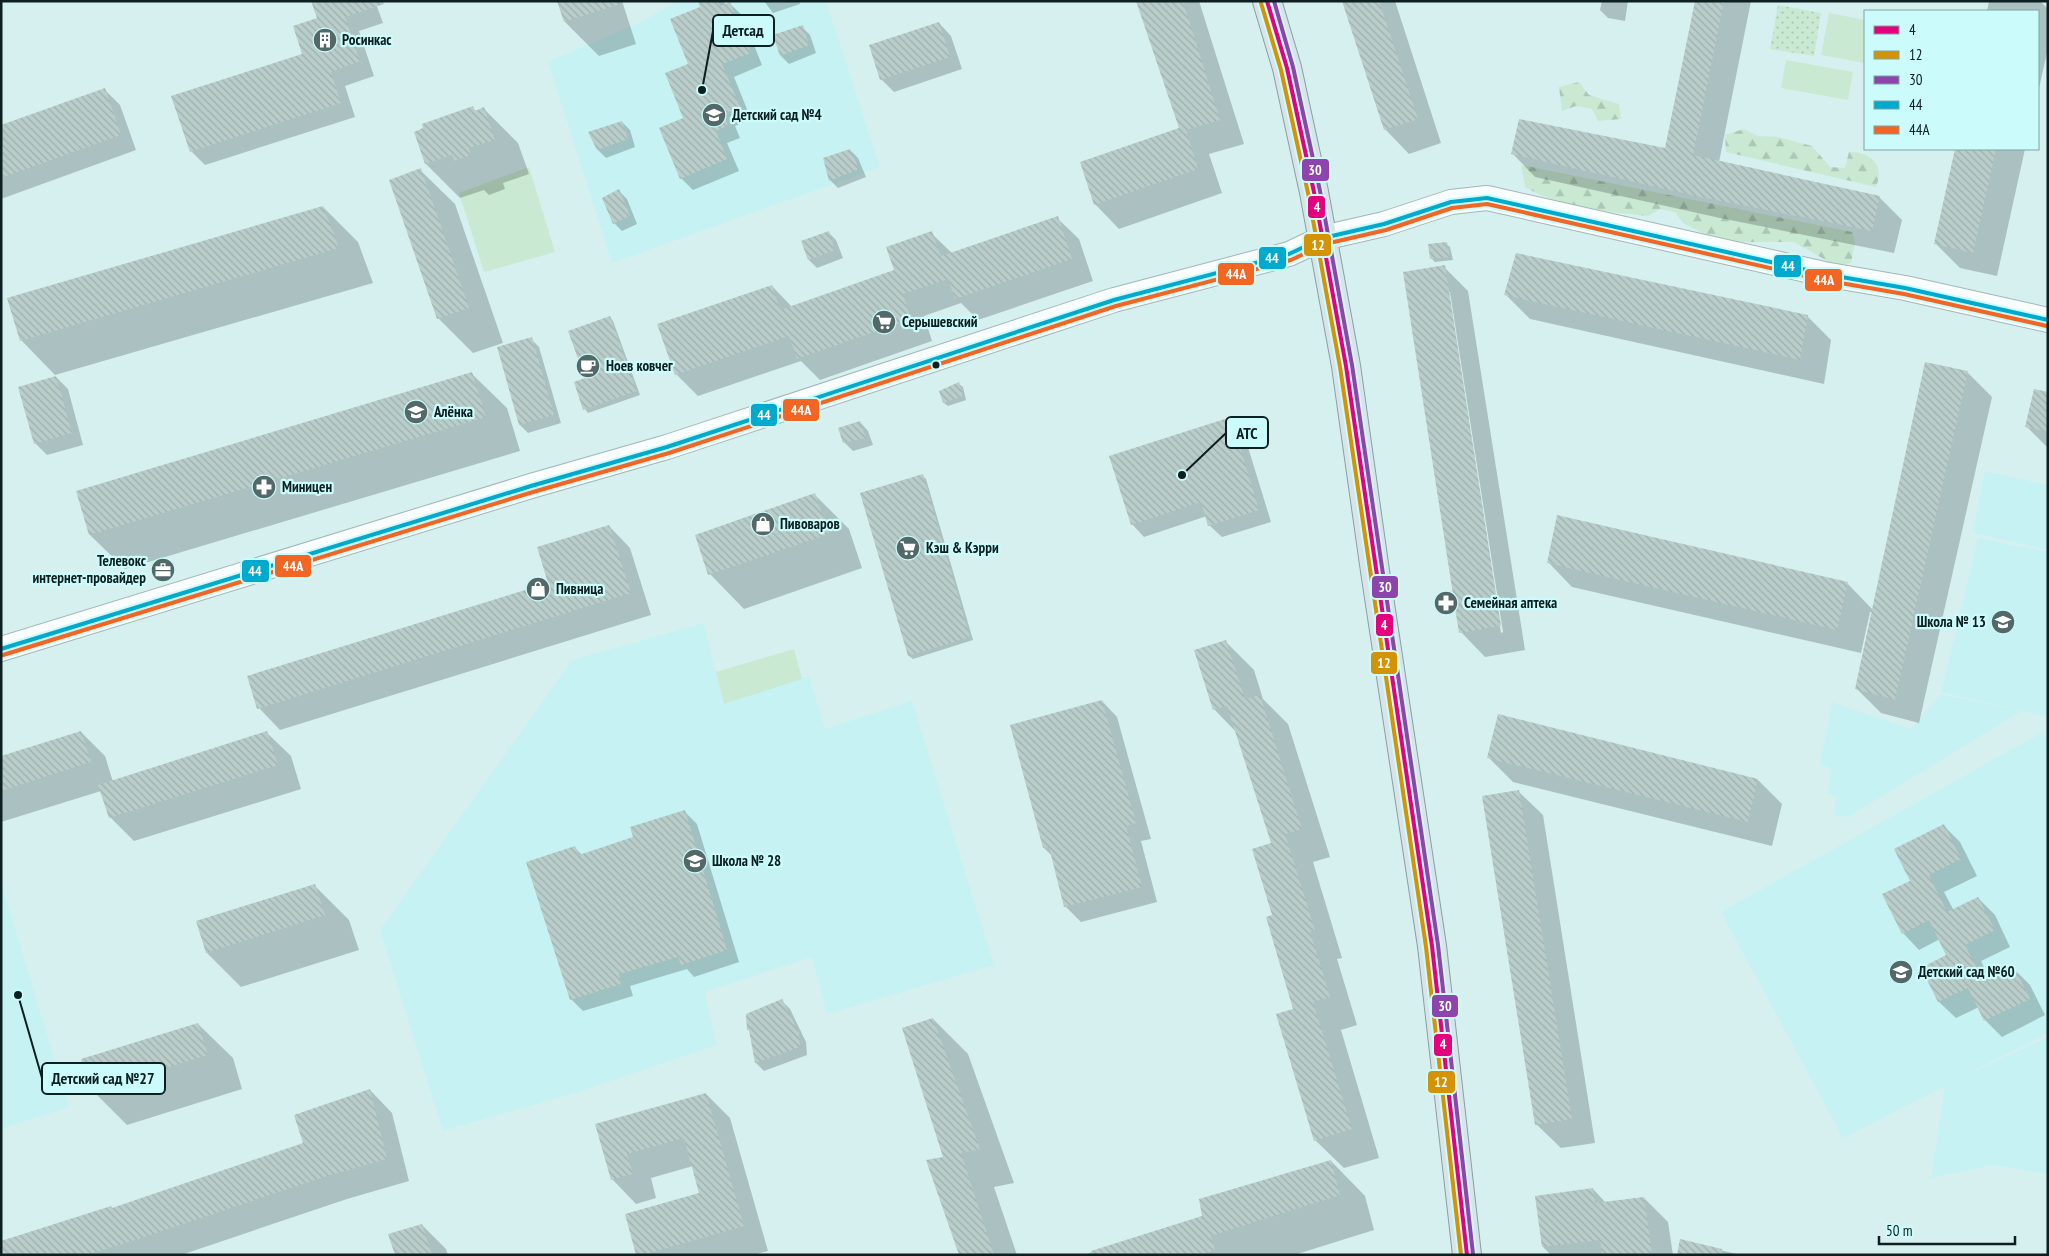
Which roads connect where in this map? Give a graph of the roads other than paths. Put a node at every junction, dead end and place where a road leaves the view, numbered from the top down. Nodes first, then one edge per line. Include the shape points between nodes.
1 (1267, 1) edge
2 (1323, 238) junction
3 (2048, 320) edge
4 (1, 649) edge
5 (1466, 1255) edge

1 - 2 main road via 1287,68
2 - 3 street via 1384,224 1451,202 1487,198 1824,274 1905,288
2 - 4 street via 1289,254 1114,300 667,447
2 - 5 main road via 1346,366 1432,946

